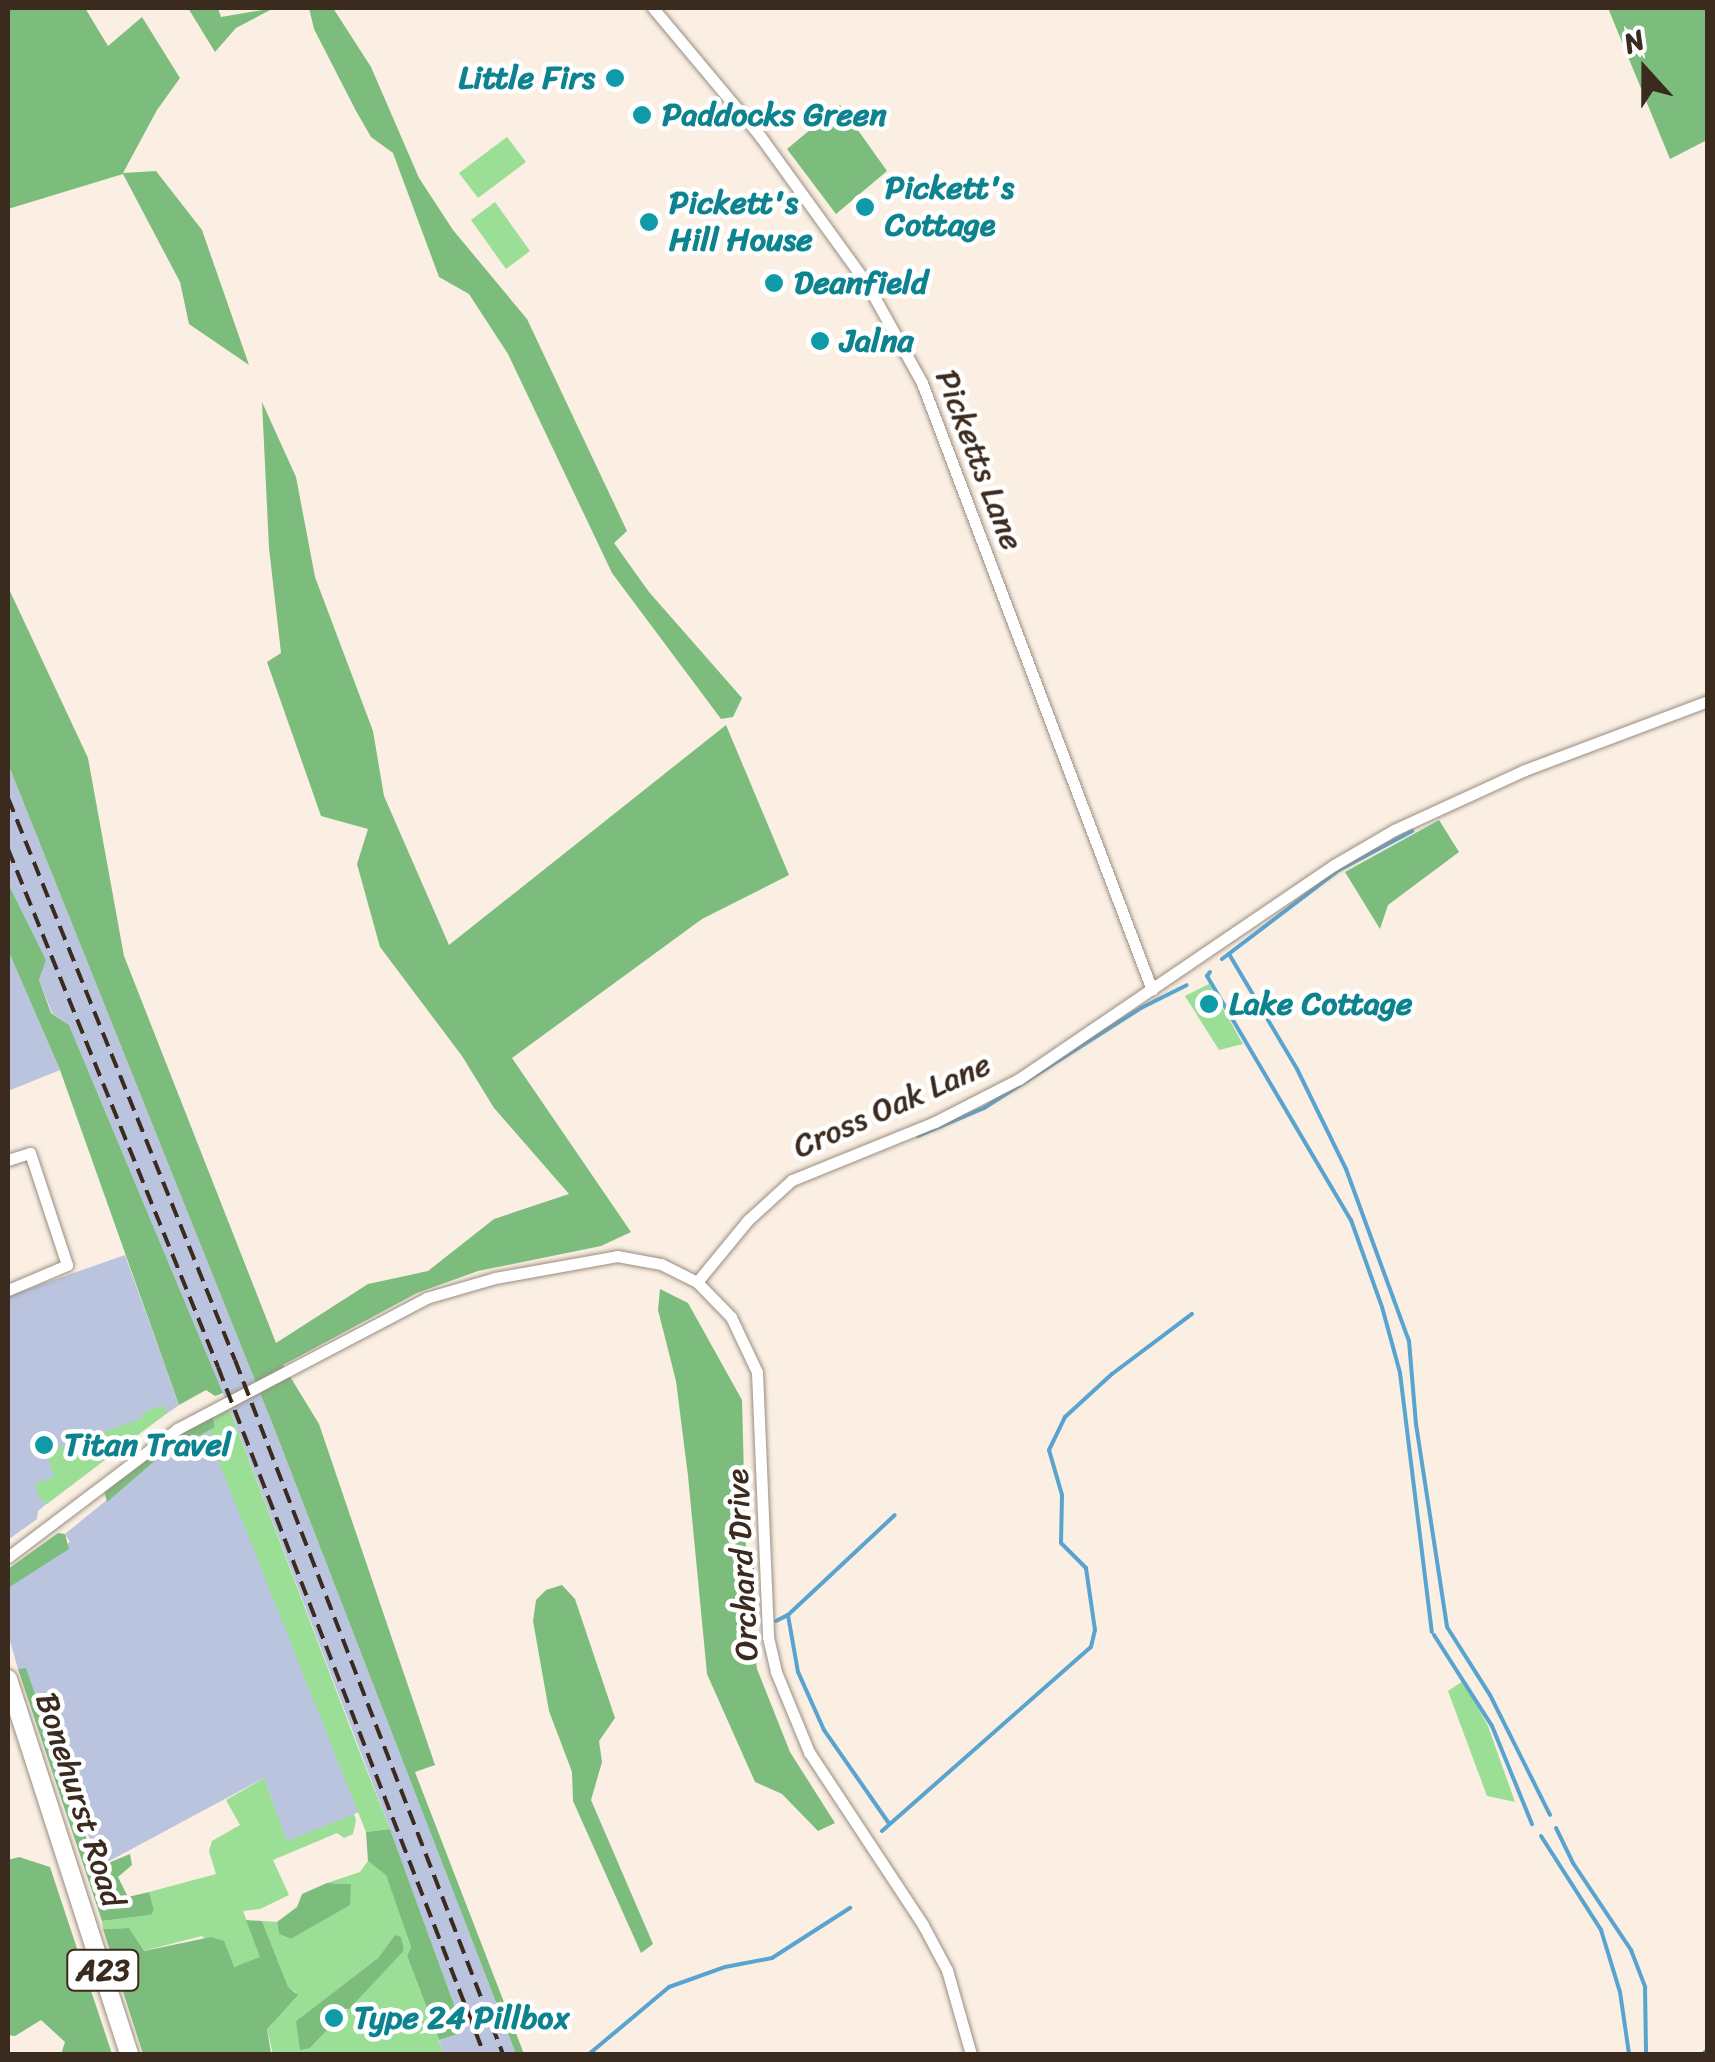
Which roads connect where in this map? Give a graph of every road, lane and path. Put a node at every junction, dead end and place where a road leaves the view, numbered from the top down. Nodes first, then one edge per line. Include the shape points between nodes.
1 (653, 8) edge
2 (1708, 702) edge
3 (1152, 990) junction
4 (8, 1160) edge
5 (697, 1282) junction
6 (8, 1290) edge
7 (8, 1556) edge
8 (8, 1679) edge
9 (129, 2054) edge
10 (972, 2054) edge

1 - 3 street, Picketts Lane via 760,136 867,284 922,384
2 - 3 street, Cross Oak Lane via 1525,770 1394,830
3 - 5 street, Cross Oak Lane via 978,1102 792,1180
4 - 6 street via 30,1153 67,1260 65,1269
5 - 7 street via 661,1264 608,1256 426,1298 161,1439
5 - 10 street, Orchard Drive via 732,1317 758,1372 768,1637 776,1672 809,1752 947,1970
8 - 9 main road, Bonehurst Road / A23

